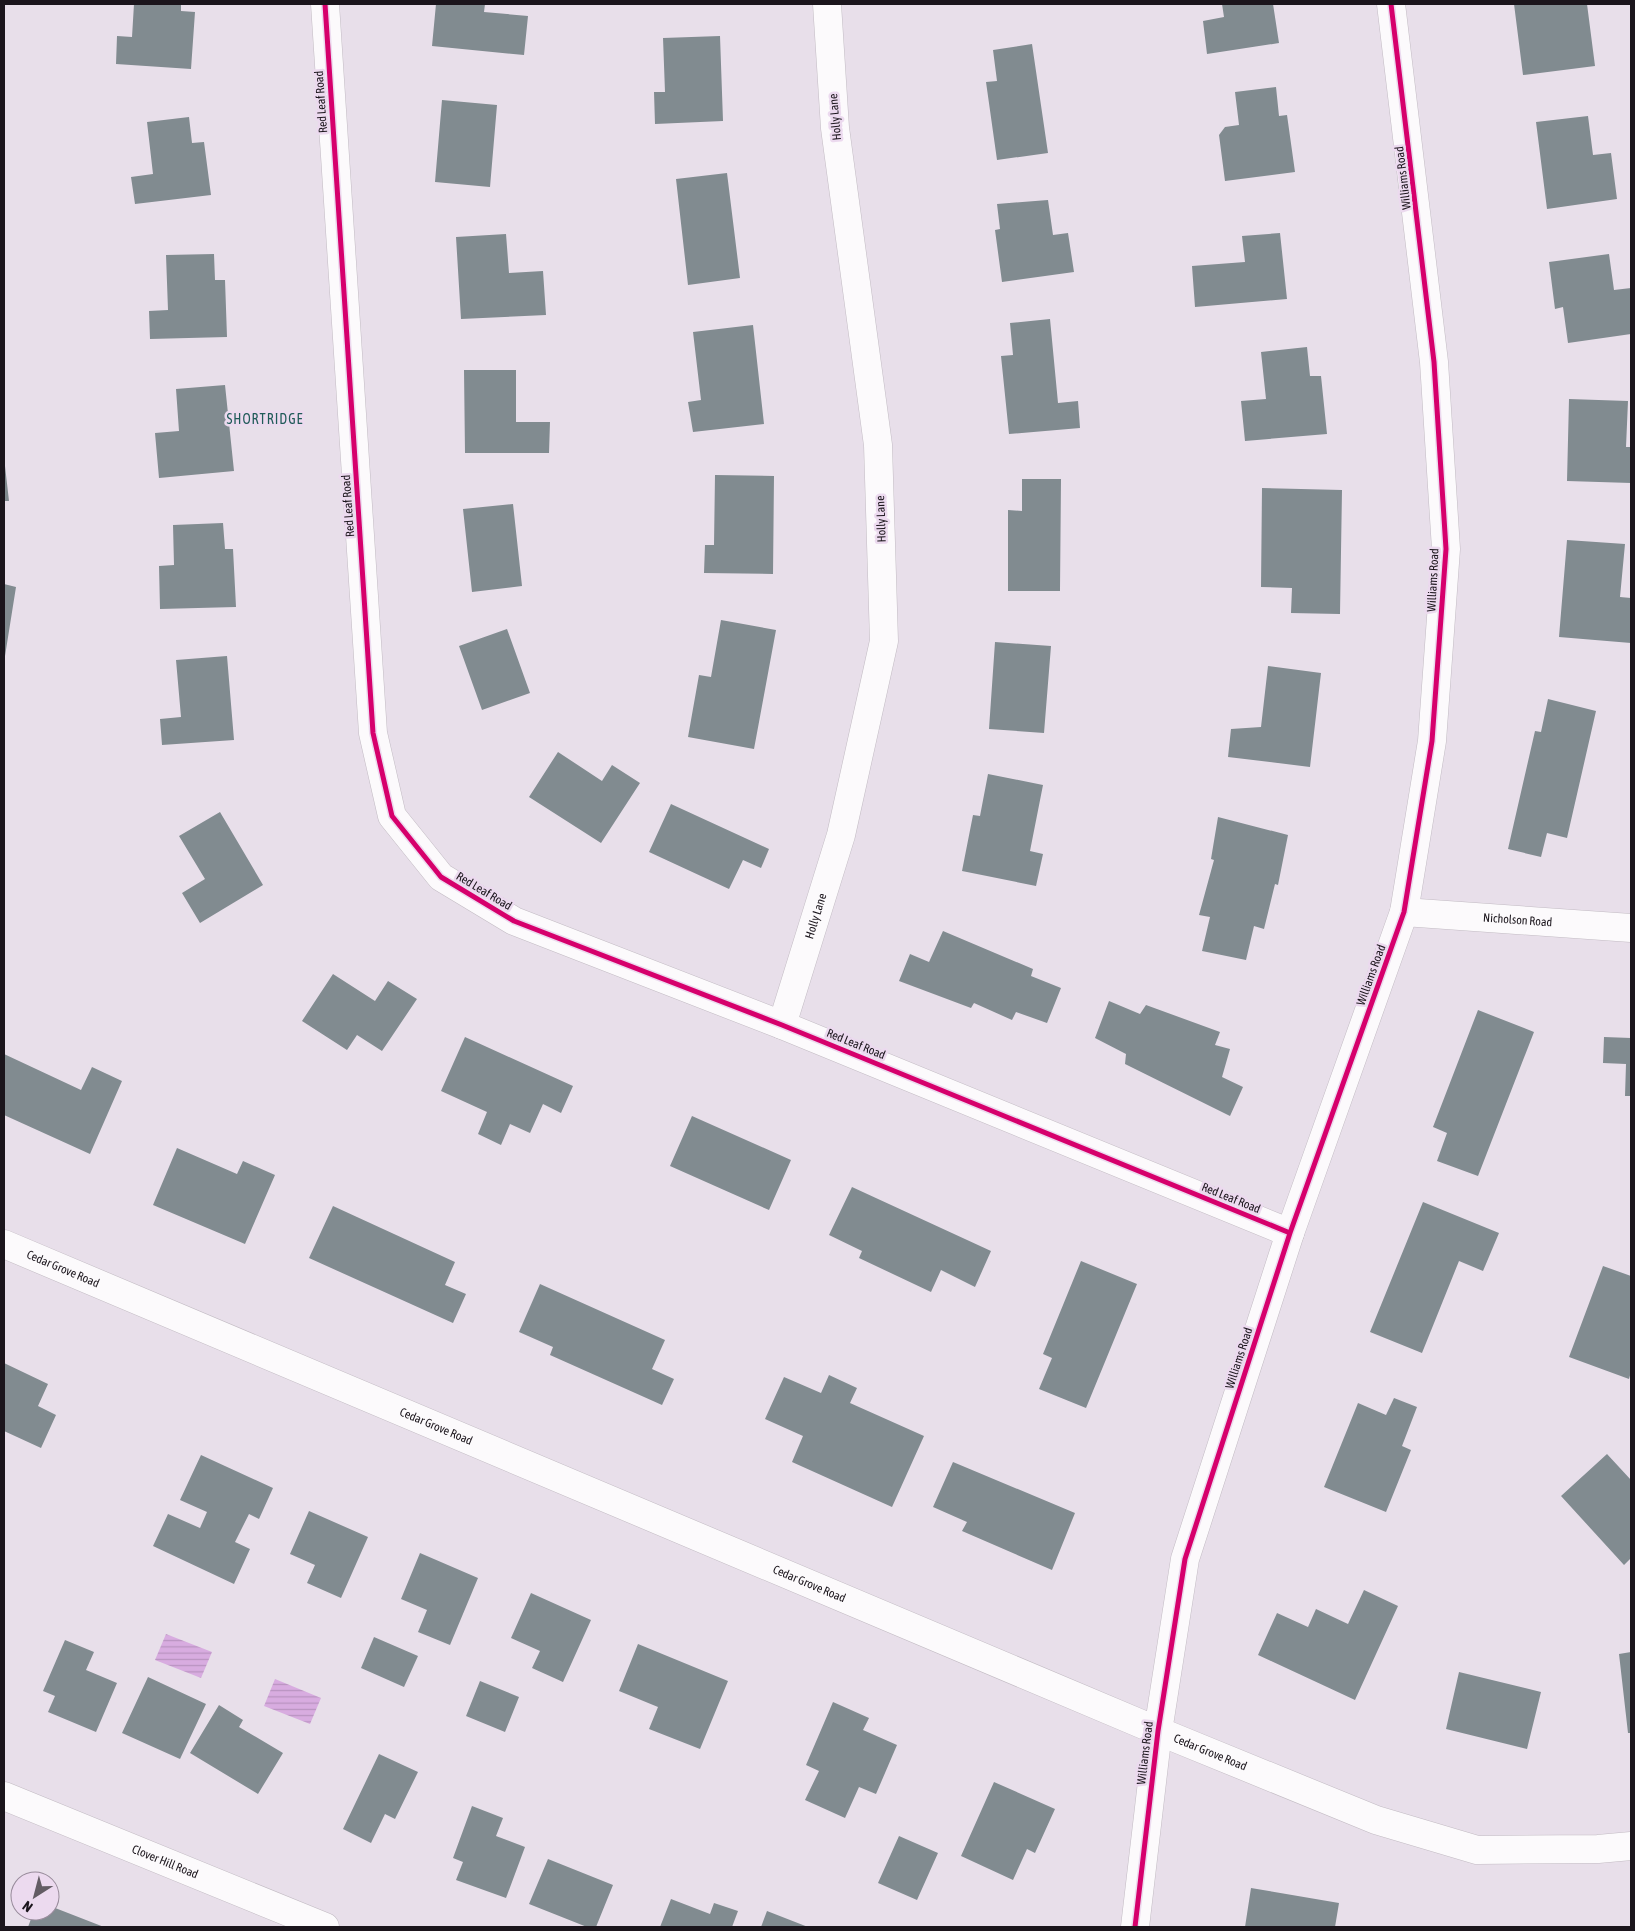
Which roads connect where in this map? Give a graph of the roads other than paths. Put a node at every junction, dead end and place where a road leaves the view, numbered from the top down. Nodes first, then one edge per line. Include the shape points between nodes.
1 (325, 4) edge
2 (827, 4) edge
3 (1391, 4) edge
4 (1404, 912) junction
5 (1631, 928) edge
6 (782, 1025) junction
7 (1290, 1233) junction
8 (4, 1244) edge
9 (1158, 1731) junction
10 (4, 1796) edge
11 (1631, 1846) edge
12 (325, 1927) edge
13 (1135, 1927) edge

1 - 6 street, Red Leaf Road via 373,734 392,816 442,877 514,921
2 - 6 street, Holly Lane via 835,128 878,445 884,641 841,835
3 - 4 street, Williams Road via 1434,362 1446,549 1432,741
4 - 5 street, Nicholson Road
4 - 7 street, Williams Road
6 - 7 street, Red Leaf Road
7 - 9 street, Williams Road via 1185,1558
8 - 9 street, Cedar Grove Road
9 - 11 street, Cedar Grove Road via 1376,1820 1478,1850
9 - 13 street, Williams Road
10 - 12 street, Clover Hill Road

